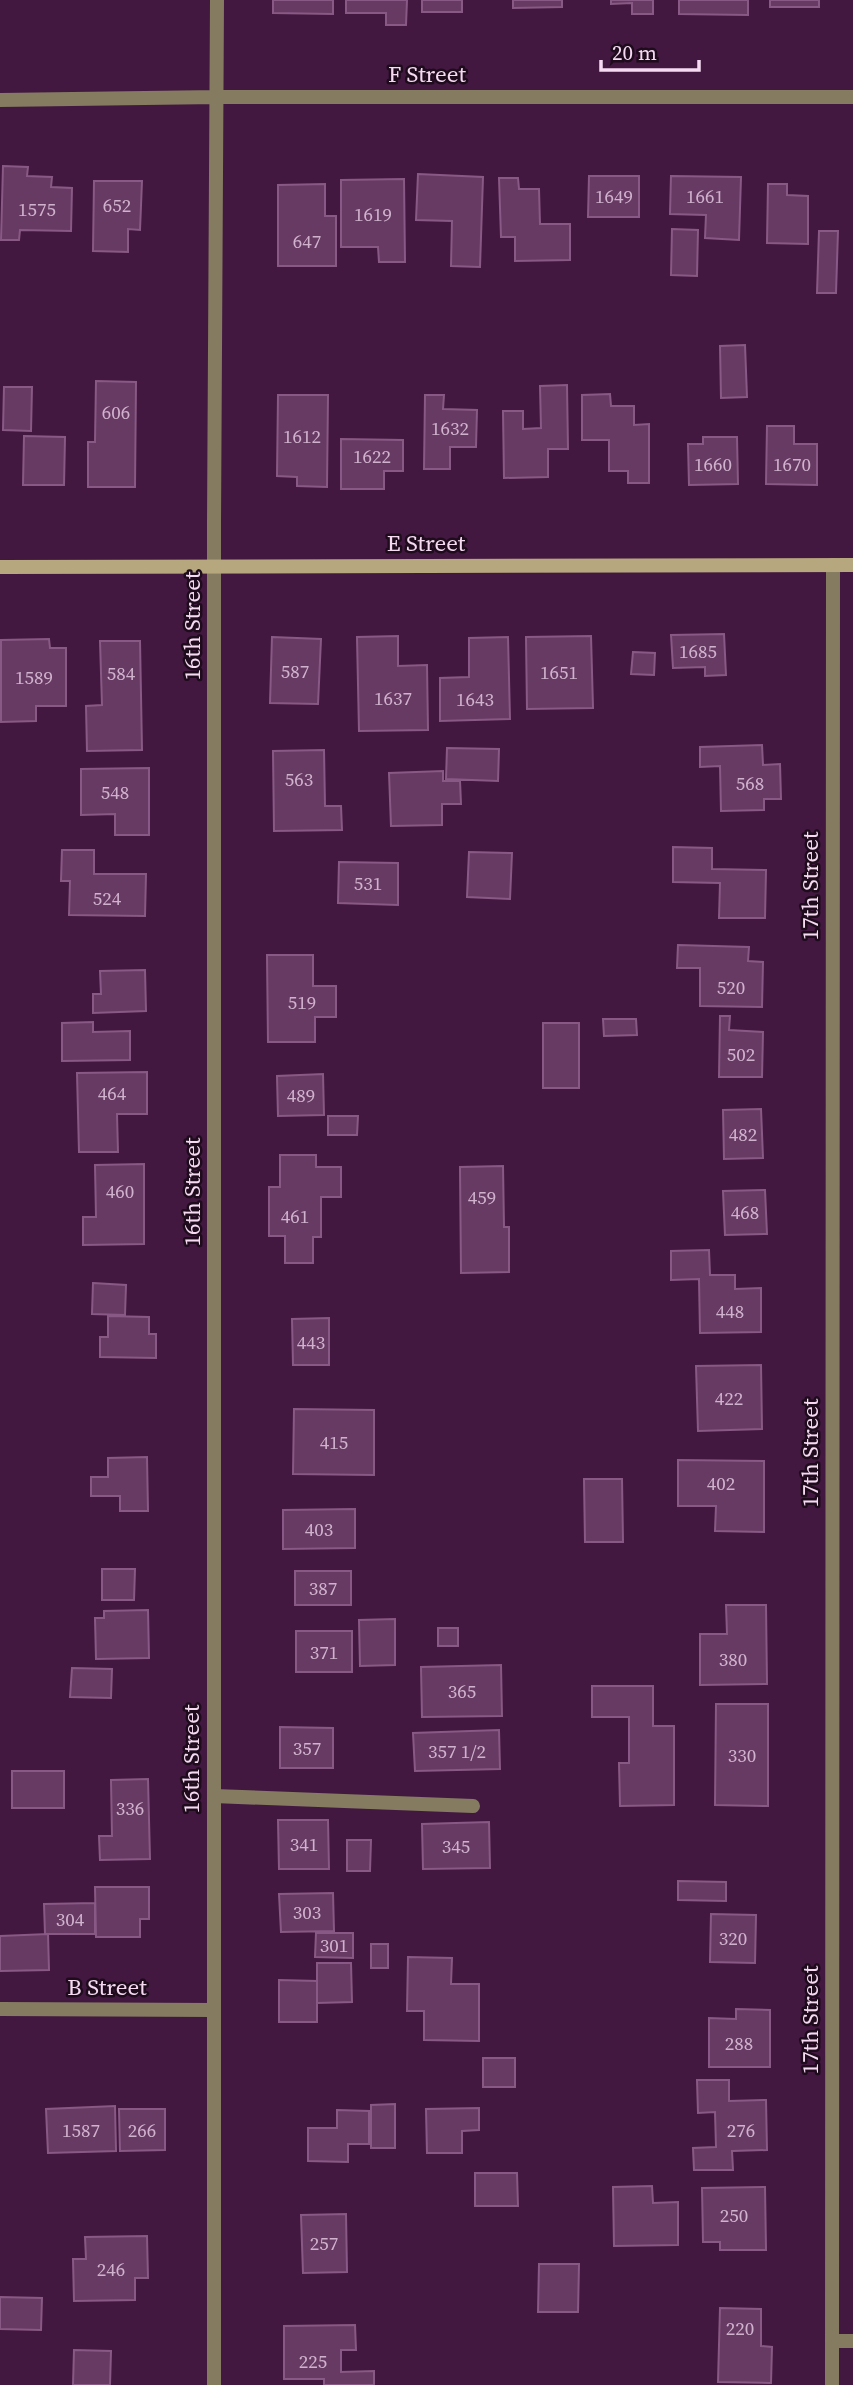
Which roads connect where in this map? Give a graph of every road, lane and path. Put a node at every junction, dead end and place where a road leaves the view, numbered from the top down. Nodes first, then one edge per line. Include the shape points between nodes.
1 (217, 0) edge
2 (217, 97) junction
3 (853, 97) edge
4 (0, 100) edge
5 (833, 565) junction
6 (853, 565) edge
7 (214, 566) junction
8 (0, 567) edge
9 (214, 1796) junction
10 (473, 1806) dead end
11 (0, 2009) edge
12 (214, 2010) junction
13 (832, 2341) junction
14 (853, 2341) edge
15 (214, 2385) edge
16 (832, 2385) edge

1 - 2 street, 16th Street
2 - 3 street, F Street
2 - 4 street, F Street
2 - 7 street, 16th Street
5 - 6 street, E Street
5 - 7 street, E Street
5 - 13 street, 17th Street
7 - 8 street, E Street
7 - 9 street, 16th Street
9 - 10 street
9 - 12 street, 16th Street
11 - 12 street, B Street
12 - 15 street, 16th Street
13 - 14 street
13 - 16 street, 17th Street

